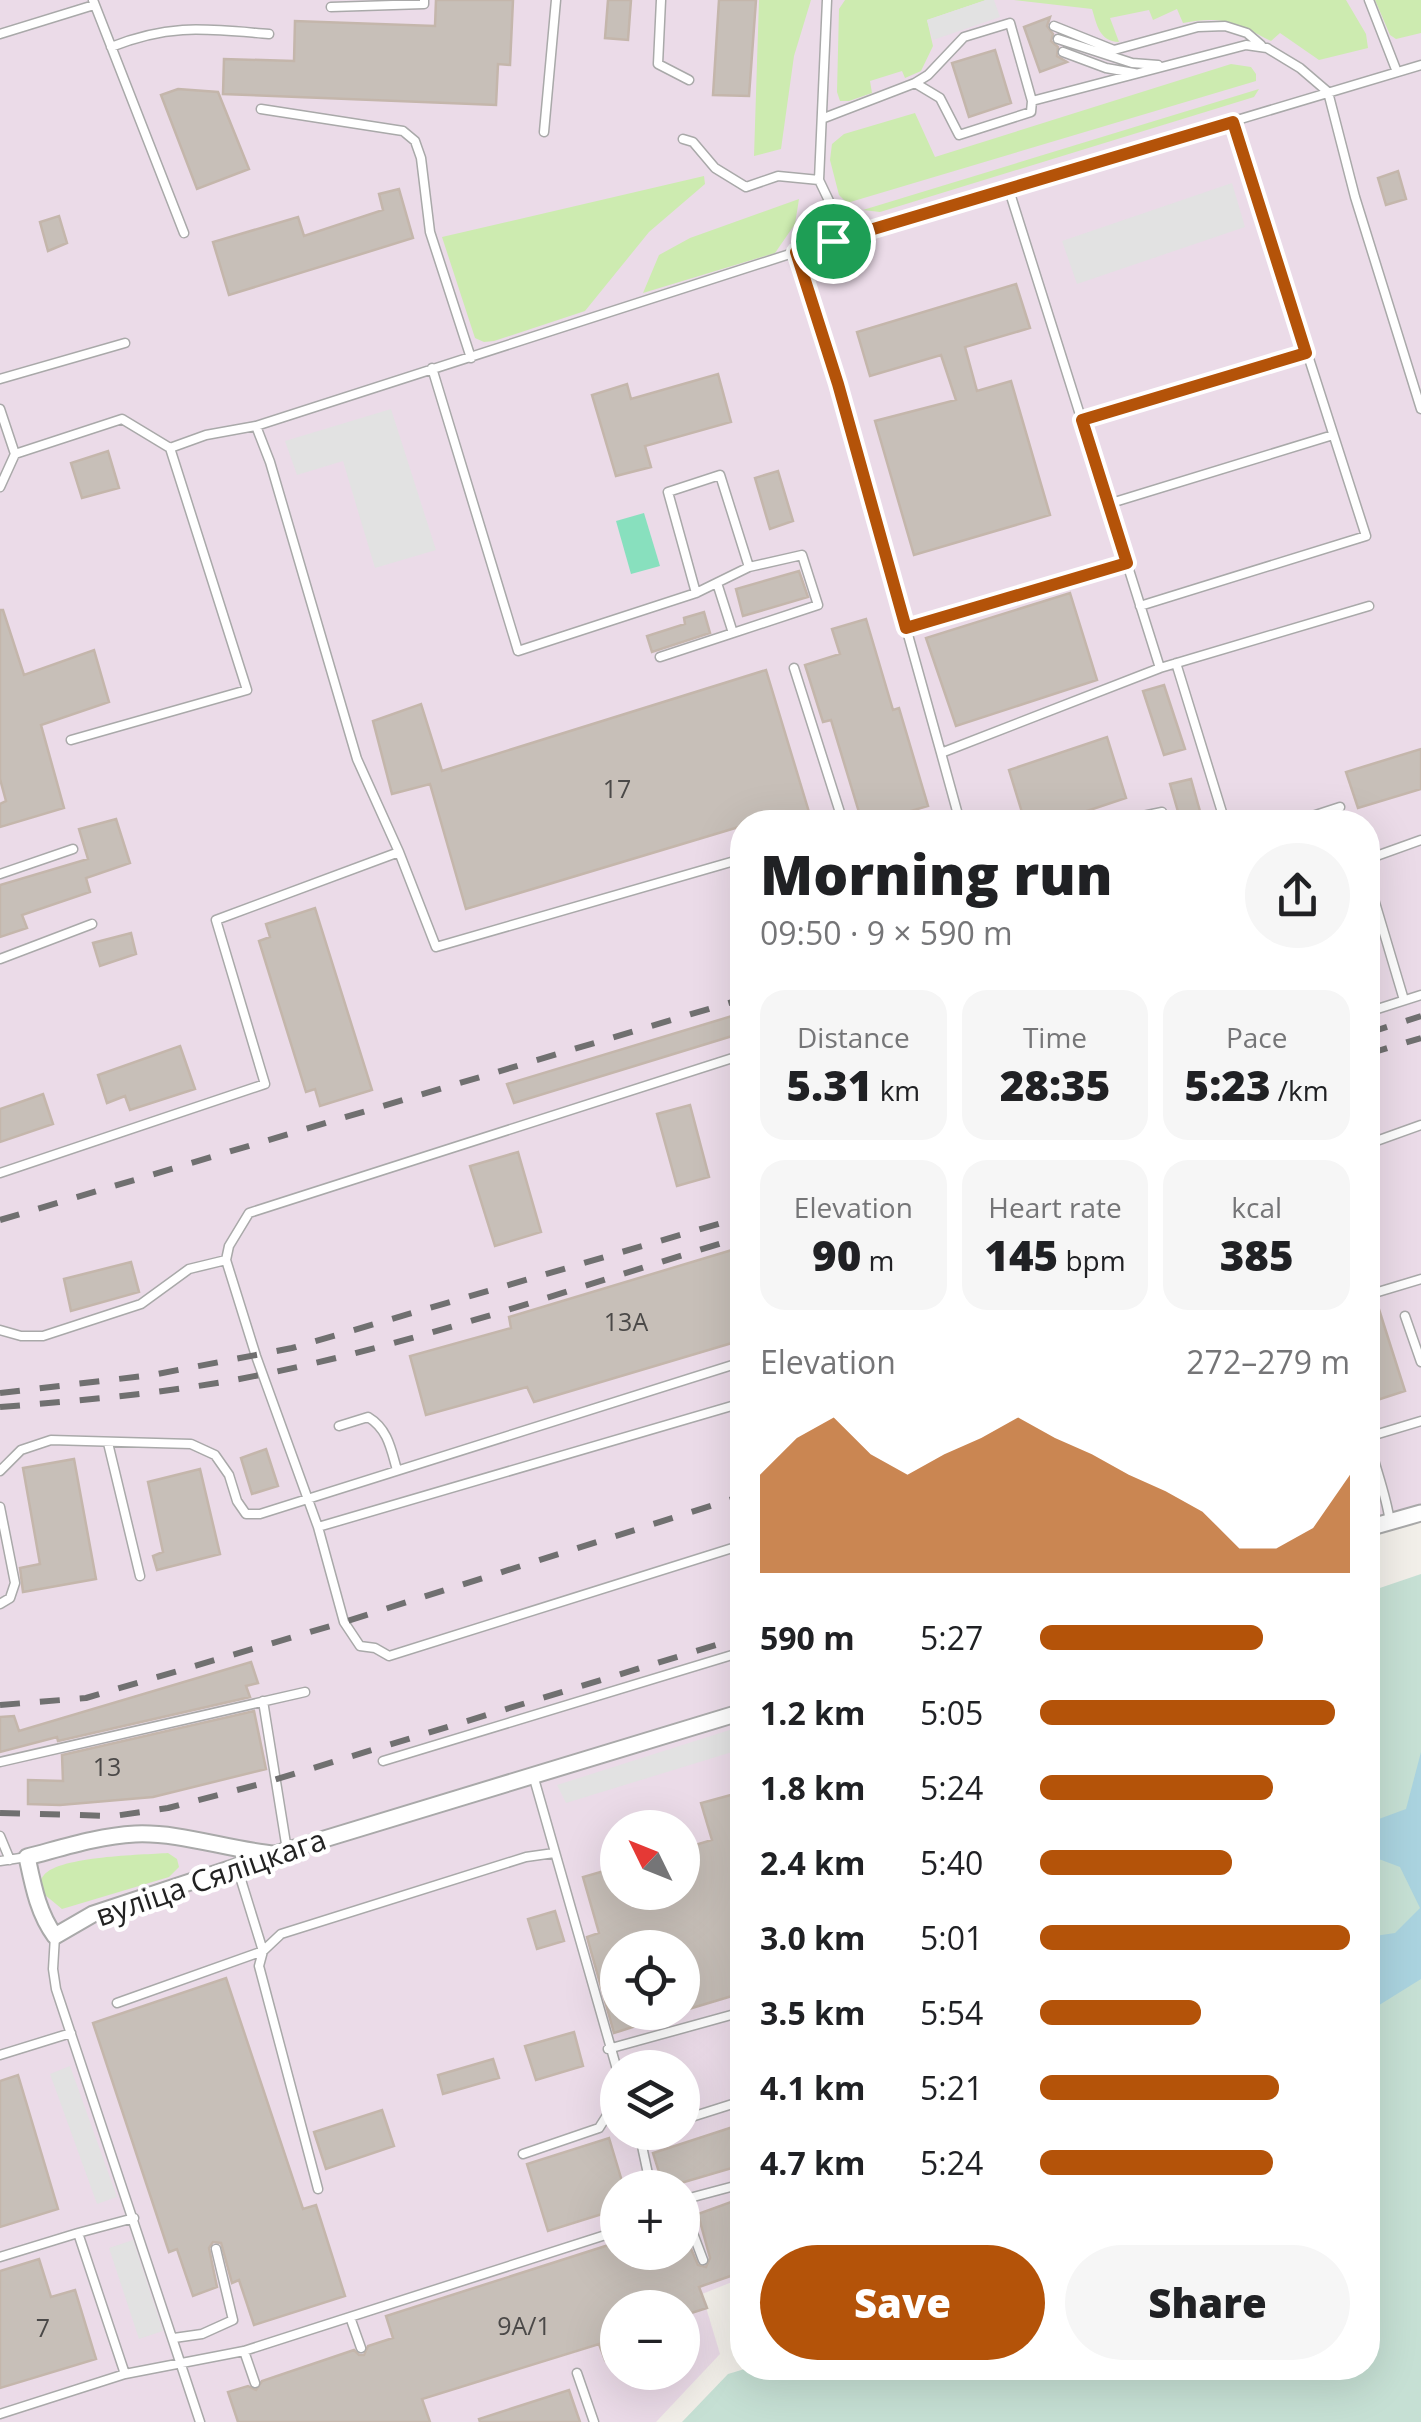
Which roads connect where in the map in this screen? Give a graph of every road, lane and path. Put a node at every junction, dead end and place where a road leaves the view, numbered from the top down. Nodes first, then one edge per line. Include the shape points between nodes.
1 (424, 0) edge
2 (556, 0) edge
3 (661, 0) edge
4 (827, 0) edge
5 (1369, 0) edge
6 (93, 2) edge
7 (330, 7) dead end
8 (1054, 26) dead end
9 (1025, 31) dead end
10 (1013, 33) junction
11 (0, 34) edge
12 (269, 34) dead end
13 (1058, 38) dead end
14 (1030, 44) dead end
15 (111, 47) junction
16 (1016, 47) junction
17 (1264, 47) junction
18 (1063, 52) dead end
19 (1035, 58) dead end
20 (1021, 62) junction
21 (1163, 66) junction
22 (1421, 66) edge
23 (1397, 72) junction
24 (1139, 74) junction
25 (689, 80) dead end
26 (915, 83) junction
27 (1328, 92) junction
28 (1032, 101) junction
29 (261, 109) dead end
30 (824, 118) junction
31 (1233, 122) junction
32 (544, 132) dead end
33 (683, 140) dead end
34 (819, 180) junction
35 (1009, 190) junction
36 (184, 233) dead end
37 (833, 241) junction
38 (796, 252) junction
39 (125, 343) dead end
40 (1306, 353) junction
41 (471, 358) junction
42 (432, 368) junction
43 (0, 379) edge
44 (0, 409) edge
45 (1421, 409) edge
46 (1082, 420) junction
47 (256, 426) junction
48 (1333, 436) junction
49 (170, 448) junction
50 (16, 454) junction
51 (0, 487) edge
52 (1108, 504) junction
53 (1127, 563) junction
54 (750, 567) junction
55 (716, 583) junction
56 (696, 593) junction
57 (1140, 606) junction
58 (1369, 606) dead end
59 (906, 628) junction
60 (733, 633) junction
61 (660, 657) dead end
62 (1176, 663) junction
63 (794, 668) dead end
64 (1160, 668) junction
65 (71, 740) dead end
66 (940, 753) junction
67 (1340, 807) dead end
68 (839, 810) edge
69 (957, 810) edge
70 (1221, 810) edge
71 (1331, 810) edge
72 (1421, 840) edge
73 (73, 849) dead end
74 (400, 852) junction
75 (1380, 855) edge
76 (730, 862) edge
77 (0, 874) edge
78 (1380, 919) edge
79 (92, 924) dead end
80 (0, 959) edge
81 (1421, 995) edge
82 (1404, 1000) junction
83 (1380, 1008) edge
84 (730, 1059) edge
85 (1421, 1125) edge
86 (1380, 1140) edge
87 (0, 1173) edge
88 (226, 1260) junction
89 (1421, 1279) edge
90 (1380, 1291) edge
91 (1406, 1316) dead end
92 (0, 1330) edge
93 (1421, 1362) edge
94 (730, 1366) edge
95 (730, 1406) edge
96 (1421, 1421) edge
97 (338, 1426) dead end
98 (1380, 1433) edge
99 (108, 1443) junction
100 (398, 1470) junction
101 (0, 1471) edge
102 (1380, 1483) edge
103 (305, 1499) junction
104 (0, 1507) edge
105 (1421, 1513) edge
106 (1390, 1522) junction
107 (1380, 1525) edge
108 (318, 1526) junction
109 (730, 1549) edge
110 (140, 1576) dead end
111 (0, 1604) edge
112 (730, 1656) edge
113 (305, 1692) dead end
114 (263, 1701) junction
115 (730, 1716) edge
116 (384, 1760) dead end
117 (0, 1762) edge
118 (532, 1775) junction
119 (0, 1836) edge
120 (281, 1852) junction
121 (554, 1852) junction
122 (12, 1860) edge
123 (236, 1867) junction
124 (55, 1936) junction
125 (263, 1951) junction
126 (117, 2003) dead end
127 (730, 2015) edge
128 (71, 2033) junction
129 (608, 2048) joint
130 (0, 2056) edge
131 (730, 2105) edge
132 (700, 2114) edge
133 (600, 2128) edge
134 (523, 2154) dead end
135 (730, 2188) edge
136 (318, 2189) dead end
137 (700, 2197) edge
138 (134, 2218) junction
139 (78, 2233) junction
140 (600, 2238) edge
141 (216, 2250) dead end
142 (700, 2252) edge
143 (0, 2257) edge
144 (703, 2260) dead end
145 (350, 2317) junction
146 (174, 2338) junction
147 (362, 2348) dead end
148 (244, 2352) junction
149 (182, 2362) junction
150 (125, 2374) junction
151 (578, 2374) dead end
152 (255, 2383) dead end
153 (0, 2414) edge
154 (200, 2422) edge
155 (594, 2422) edge

1 - 7 lane
2 - 32 lane
3 - 25 lane via 658,64
4 - 30 lane
5 - 23 lane
6 - 11 lane
6 - 15 lane
8 - 17 lane via 1114,50 1198,26 1225,26
9 - 10 lane
10 - 16 lane
10 - 26 lane via 1010,22 970,34
12 - 15 lane via 184,27
13 - 21 lane via 1132,63
14 - 16 lane
15 - 36 lane
16 - 20 lane
17 - 21 lane via 1246,45
17 - 27 lane
18 - 24 lane
19 - 20 lane
20 - 28 lane
21 - 24 lane
22 - 23 lane
23 - 27 lane
24 - 28 lane
26 - 28 lane via 940,98 959,135 1030,112
26 - 30 lane
27 - 31 lane
27 - 45 lane
29 - 41 lane via 403,131 415,141 430,232
30 - 34 lane
31 - 35 lane
31 - 40 lane
33 - 34 lane via 746,186 778,176
34 - 37 lane via 830,202
35 - 37 lane
35 - 46 lane
37 - 38 lane
38 - 41 lane
38 - 59 lane
39 - 43 lane
40 - 46 lane
40 - 48 lane
41 - 42 lane
42 - 47 lane
42 - 56 lane via 518,651
44 - 50 lane
46 - 52 lane
47 - 49 lane
47 - 74 lane via 357,759
48 - 52 lane
48 - 57 lane via 1366,536
49 - 50 lane via 122,419
49 - 65 lane via 246,690
50 - 51 lane
52 - 53 lane
53 - 57 lane
53 - 59 lane
54 - 55 lane
54 - 56 lane via 720,476 668,492
54 - 60 lane via 802,555 818,606
55 - 56 lane
55 - 60 lane
57 - 64 lane
58 - 62 lane
59 - 66 lane
60 - 61 lane
62 - 64 lane
62 - 70 lane
63 - 68 lane
64 - 66 lane
66 - 69 lane
67 - 71 lane
72 - 75 lane
73 - 77 lane
74 - 76 lane via 436,946
74 - 87 lane via 216,920 265,1084
78 - 82 lane
79 - 80 lane
81 - 82 lane
82 - 83 lane
84 - 88 lane via 249,1214
85 - 86 lane
88 - 92 lane via 189,1269 141,1304 43,1336
88 - 103 lane
89 - 90 lane
91 - 93 lane
94 - 100 lane
95 - 108 lane
96 - 98 lane
97 - 100 lane via 375,1422
99 - 101 lane via 51,1440 20,1450
99 - 103 lane via 191,1444 215,1455 246,1514
99 - 110 lane
100 - 103 lane
102 - 106 lane
103 - 108 lane
104 - 111 lane via 14,1583
105 - 106 street
106 - 107 street
108 - 109 lane via 344,1622 360,1646 390,1656
112 - 116 lane
113 - 114 lane
114 - 117 lane
114 - 120 lane
115 - 118 street, вуліца Сяліцкага
118 - 120 street, вуліца Сяліцкага
118 - 121 lane
119 - 122 lane
120 - 122 street via 134,1834
120 - 123 street, вуліца Сяліцкага
121 - 125 lane via 280,1934
121 - 129 lane
122 - 124 street
123 - 124 street, вуліца Сяліцкага via 93,1914
123 - 125 lane
124 - 128 lane via 56,1989
125 - 126 lane
125 - 136 lane via 259,1966
127 - 129 lane
128 - 130 lane
128 - 138 lane
131 - 132 lane
133 - 134 lane
135 - 137 lane
138 - 139 lane
138 - 146 lane
139 - 143 lane
139 - 150 lane
140 - 145 lane
141 - 146 lane via 234,2320
142 - 144 lane
145 - 147 lane
145 - 148 lane
146 - 149 lane
148 - 149 lane
148 - 152 lane
149 - 150 lane
149 - 154 lane
150 - 153 lane
151 - 155 lane

